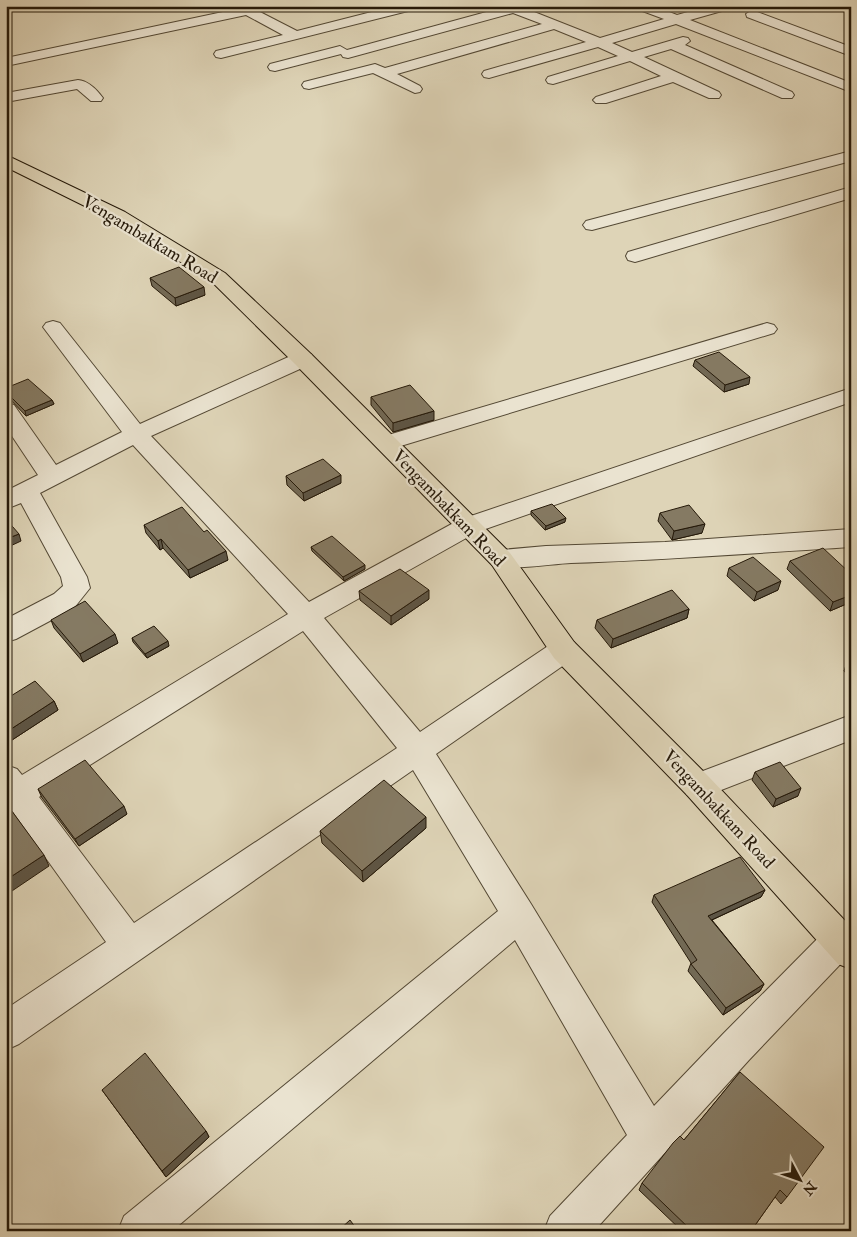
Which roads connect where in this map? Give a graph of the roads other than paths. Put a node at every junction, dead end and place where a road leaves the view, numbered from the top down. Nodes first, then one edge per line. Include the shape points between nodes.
1 (270, 6) edge
2 (411, 6) edge
3 (642, 6) edge
4 (724, 6) edge
5 (510, 8) edge
6 (248, 11) junction
7 (752, 14) dead end
8 (676, 20) junction
9 (554, 25) junction
10 (300, 34) junction
11 (599, 42) junction
12 (344, 52) junction
13 (851, 52) edge
14 (221, 54) dead end
15 (631, 58) junction
16 (6, 62) edge
17 (275, 67) dead end
18 (379, 71) junction
19 (489, 74) dead end
20 (673, 77) junction
21 (553, 80) dead end
22 (309, 86) dead end
23 (851, 88) edge
24 (415, 89) dead end
25 (36, 92) junction
26 (714, 95) dead end
27 (787, 95) dead end
28 (6, 98) edge
29 (96, 98) dead end
30 (601, 100) dead end
31 (48, 103) dead end
32 (851, 156) edge
33 (6, 160) edge
34 (752, 182) junction
35 (851, 192) edge
36 (798, 208) junction
37 (592, 225) dead end
38 (635, 256) dead end
39 (53, 327) dead end
40 (767, 329) dead end
41 (303, 359) junction
42 (851, 395) edge
43 (6, 410) edge
44 (136, 434) junction
45 (386, 443) junction
46 (52, 478) junction
47 (16, 496) edge
48 (468, 526) junction
49 (851, 538) edge
50 (501, 560) junction
51 (306, 616) junction
52 (6, 632) edge
53 (564, 650) junction
54 (851, 727) edge
55 (416, 750) junction
56 (698, 786) junction
57 (10, 791) edge
58 (519, 915) junction
59 (847, 942) edge
60 (130, 946) junction
61 (6, 1031) edge
62 (651, 1138) junction
63 (139, 1231) edge
64 (565, 1231) edge

1 - 6 street
2 - 10 street
3 - 8 street
4 - 8 street
5 - 9 street
5 - 12 street
6 - 10 street
6 - 16 street
7 - 13 street
8 - 11 street
8 - 23 street
9 - 11 street
9 - 18 street
10 - 12 street
10 - 14 street
11 - 15 street
11 - 19 street
12 - 17 street
12 - 18 street
15 - 20 street
15 - 21 street
15 - 27 street via 677,43
18 - 22 street
18 - 24 street
20 - 26 street
20 - 30 street
25 - 28 street
25 - 29 street via 81,84
25 - 31 street
32 - 34 street
33 - 41 main road, Vengambakkam Road via 119,216 218,277
34 - 36 street
34 - 37 street
35 - 36 street
36 - 38 street
39 - 44 street
40 - 45 street
41 - 44 street
41 - 45 main road, Vengambakkam Road
42 - 48 street
43 - 46 street
44 - 46 street
44 - 51 street
45 - 48 main road, Vengambakkam Road
46 - 47 street
47 - 52 street via 74,577 76,588 64,601
48 - 50 main road, Vengambakkam Road
48 - 51 street
49 - 50 street
50 - 53 main road, Vengambakkam Road
51 - 55 street
51 - 57 street
53 - 55 street
53 - 56 main road, Vengambakkam Road
54 - 56 street
55 - 58 street
55 - 60 street
56 - 59 main road, Vengambakkam Road
57 - 60 street
58 - 62 street
58 - 63 street
59 - 62 street
60 - 61 street
62 - 64 street

